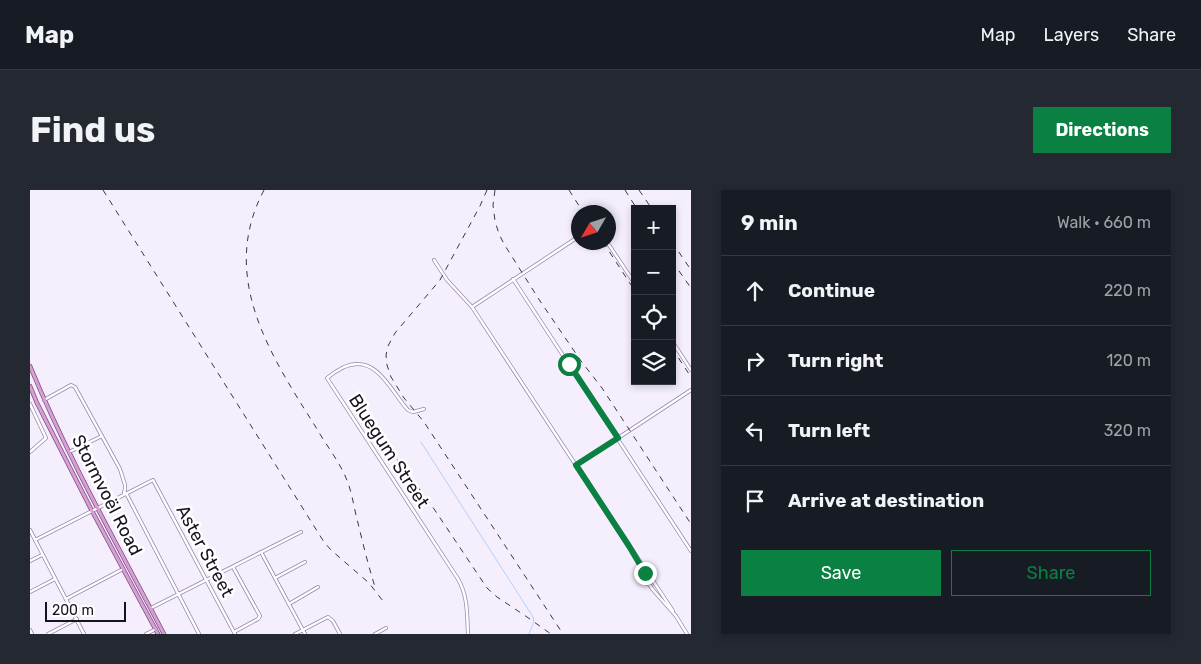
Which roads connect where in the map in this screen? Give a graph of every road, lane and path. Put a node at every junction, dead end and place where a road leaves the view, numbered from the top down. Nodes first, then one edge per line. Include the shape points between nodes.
1 (571, 242) edge
2 (613, 250) edge
3 (434, 260) dead end
4 (631, 278) edge
5 (513, 279) junction
6 (472, 306) junction
7 (676, 348) edge
8 (30, 366) edge
9 (691, 370) edge
10 (30, 386) edge
11 (691, 390) edge
12 (44, 400) junction
13 (30, 404) edge
14 (424, 409) dead end
15 (102, 436) junction
16 (618, 438) junction
17 (30, 452) edge
18 (69, 452) junction
19 (576, 465) junction
20 (125, 494) junction
21 (98, 508) junction
22 (92, 511) junction
23 (30, 530) edge
24 (301, 532) dead end
25 (35, 540) junction
26 (691, 551) edge
27 (261, 552) junction
28 (634, 553) junction
29 (42, 555) junction
30 (30, 561) edge
31 (305, 562) dead end
32 (233, 566) junction
33 (123, 569) junction
34 (275, 578) junction
35 (55, 579) junction
36 (206, 581) junction
37 (318, 588) dead end
38 (30, 592) edge
39 (179, 594) junction
40 (66, 599) junction
41 (288, 604) junction
42 (151, 608) junction
43 (676, 616) junction
44 (77, 619) junction
45 (386, 628) dead end
46 (156, 629) junction
47 (30, 630) edge
48 (303, 630) junction
49 (234, 633) edge
50 (32, 634) edge
51 (48, 634) edge
52 (84, 634) edge
53 (146, 634) edge
54 (158, 634) edge
55 (164, 634) edge
56 (199, 634) edge
57 (295, 634) edge
58 (305, 634) edge
59 (340, 634) edge
60 (375, 634) edge
61 (468, 634) edge
62 (688, 634) edge

1 - 5 street
2 - 4 street
3 - 6 street
5 - 6 street
5 - 16 street
6 - 19 street
7 - 9 street
8 - 12 main road, Stormvoël Road
10 - 22 main road, Stormvoël Road
11 - 16 street
12 - 15 street via 73,385
12 - 18 main road, Stormvoël Road
13 - 17 street via 46,436
14 - 61 street, Bluegum Street via 416,412 406,408 385,379 368,366 346,366 327,378 458,579 467,604
15 - 18 street
15 - 20 street via 120,469
16 - 19 street
16 - 26 street
18 - 21 main road, Stormvoël Road
19 - 28 street
20 - 21 street
20 - 36 street, Aster Street via 153,480
20 - 39 street
21 - 22 street
21 - 42 main road, Stormvoël Road
22 - 25 street
22 - 33 main road, Stormvoël Road
23 - 25 street
24 - 27 street
25 - 29 street
27 - 32 street
27 - 34 street
28 - 43 street
28 - 43 street via 652,590
29 - 30 street
29 - 35 street
31 - 34 street
32 - 36 street
32 - 49 street via 260,616
33 - 40 street
33 - 46 main road, Stormvoël Road
34 - 41 street
35 - 38 street
35 - 40 street
36 - 39 street
36 - 49 street, Aster Street
37 - 41 street
39 - 42 street
39 - 56 street
40 - 44 street
41 - 48 street
42 - 55 main road, Stormvoël Road
43 - 62 street
44 - 51 street
44 - 52 street
45 - 60 street
46 - 53 street
46 - 54 main road, Stormvoël Road
47 - 50 street
48 - 57 street
48 - 58 street
48 - 59 street via 328,617

